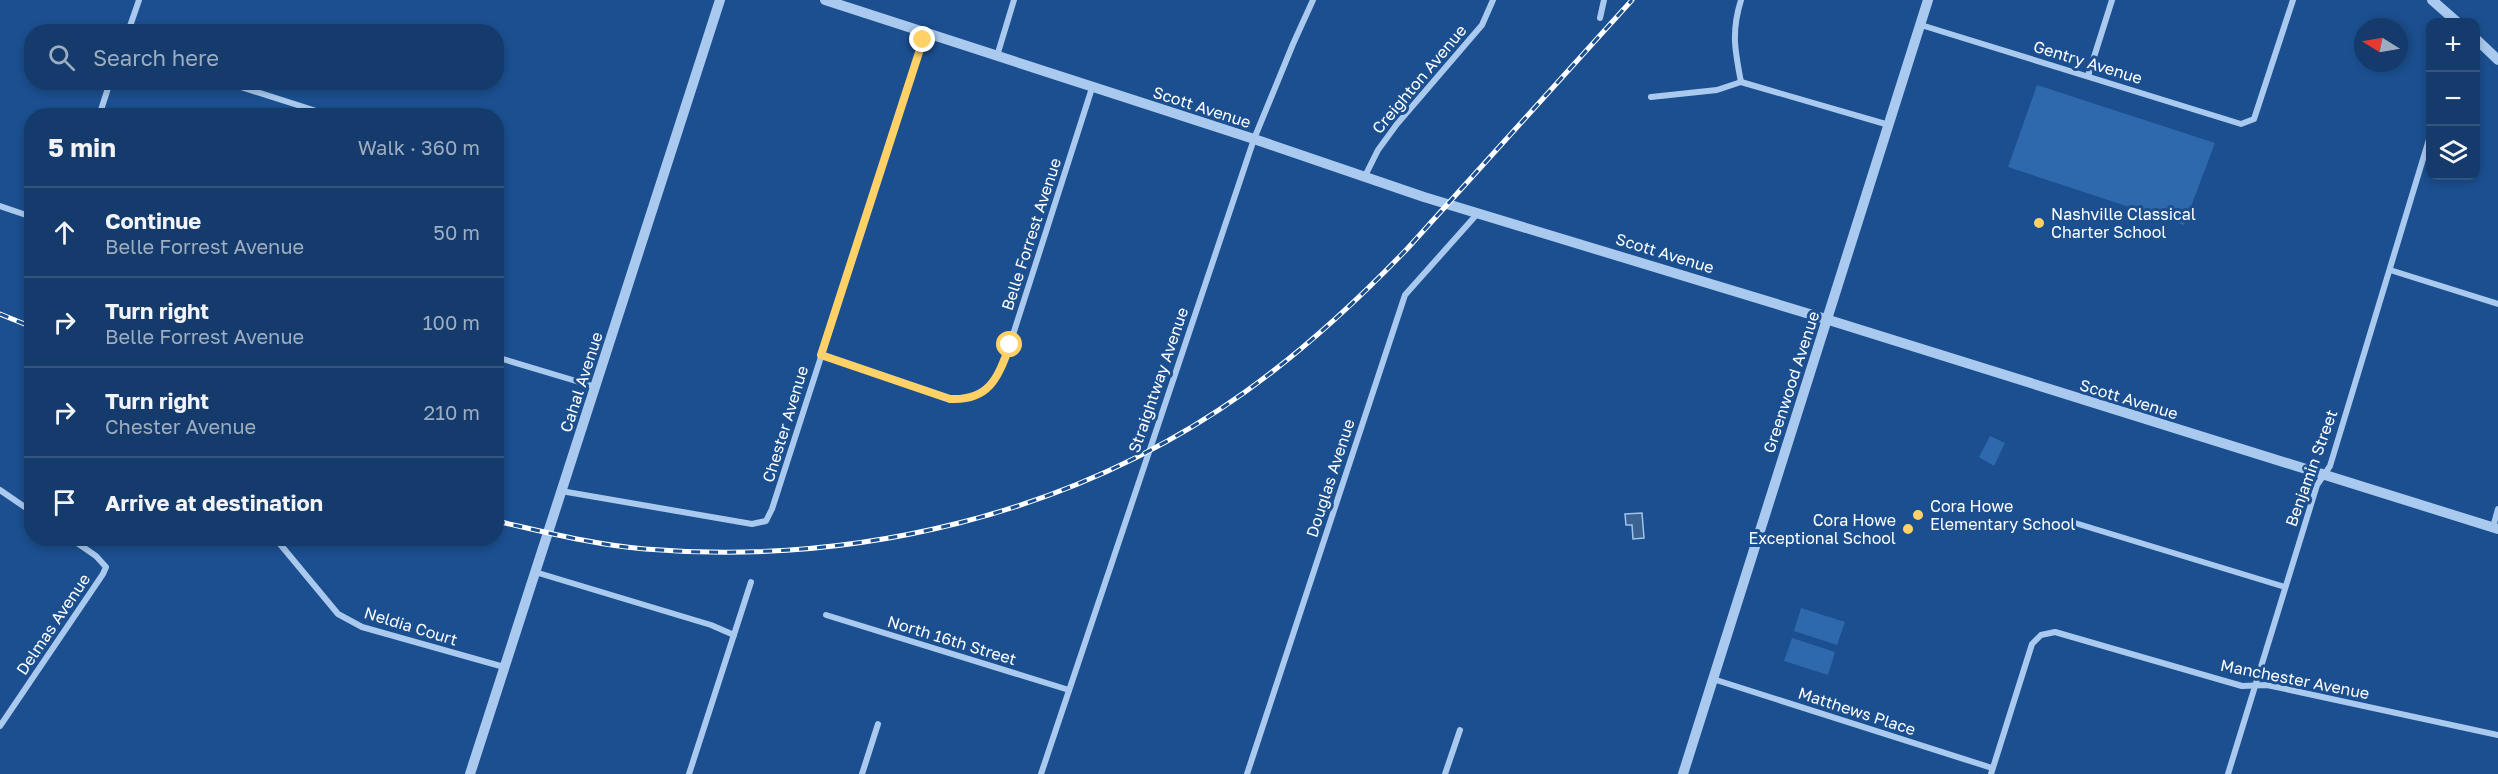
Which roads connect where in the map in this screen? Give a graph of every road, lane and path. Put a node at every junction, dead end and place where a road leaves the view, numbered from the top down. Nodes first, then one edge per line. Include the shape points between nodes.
1 (139, 0) edge
2 (720, 0) edge
3 (825, 0) edge
4 (1014, 0) edge
5 (1313, 0) edge
6 (1493, 0) edge
7 (1604, 0) edge
8 (1741, 0) edge
9 (1928, 0) edge
10 (2112, 0) edge
11 (2294, 0) edge
12 (2432, 0) edge
13 (1600, 18) dead end
14 (2452, 18) edge
15 (131, 24) edge
16 (1921, 25) junction
17 (925, 33) junction
18 (2480, 44) edge
19 (996, 57) junction
20 (2498, 60) edge
21 (2088, 76) junction
22 (1741, 82) junction
23 (1092, 87) junction
24 (107, 90) edge
25 (250, 90) edge
26 (1651, 97) dead end
27 (102, 108) edge
28 (307, 108) edge
29 (1888, 125) junction
30 (1254, 139) junction
31 (2426, 149) edge
32 (1365, 176) junction
33 (0, 206) edge
34 (1478, 213) junction
35 (24, 214) edge
36 (2390, 270) junction
37 (2498, 304) edge
38 (1827, 319) junction
39 (821, 355) junction
40 (504, 359) edge
41 (596, 387) junction
42 (2323, 476) junction
43 (0, 490) edge
44 (561, 491) junction
45 (24, 506) edge
46 (2498, 509) edge
47 (2074, 524) dead end
48 (2495, 528) edge
49 (82, 546) edge
50 (282, 546) edge
51 (536, 572) junction
52 (751, 582) dead end
53 (2285, 587) junction
54 (826, 615) dead end
55 (734, 635) junction
56 (504, 667) junction
57 (1713, 679) junction
58 (2254, 686) junction
59 (1069, 690) junction
60 (878, 724) dead end
61 (0, 726) edge
62 (1460, 730) dead end
63 (2498, 735) edge
64 (1991, 771) edge
65 (470, 774) edge
66 (689, 774) edge
67 (862, 774) edge
68 (1041, 774) edge
69 (1247, 774) edge
70 (1445, 774) edge
71 (1683, 774) edge
72 (2228, 774) edge

1 - 15 street
2 - 41 street, Cahal Avenue
3 - 17 street, Scott Avenue
4 - 19 street
5 - 30 street, Straightway Avenue
6 - 32 street, Creighton Avenue via 1482,25 1378,150
7 - 13 street
8 - 22 street via 1733,45
9 - 16 street, Greenwood Avenue
10 - 21 street
11 - 21 street, Gentry Avenue via 2254,119 2248,123
12 - 14 street
16 - 21 street, Gentry Avenue
16 - 29 street, Greenwood Avenue
17 - 19 street, Scott Avenue
17 - 39 street, Chester Avenue
18 - 20 street
19 - 23 street, Scott Avenue
22 - 26 street via 1717,90
22 - 29 street
23 - 30 street, Scott Avenue
23 - 39 street, Belle Forrest Avenue via 1010,345 989,386 979,395 950,399
24 - 27 street
25 - 28 street
29 - 38 street, Greenwood Avenue
30 - 32 street, Scott Avenue
30 - 59 street, Straightway Avenue
31 - 36 street, Benjamin Street
32 - 34 street, Scott Avenue
33 - 35 street
34 - 38 street, Scott Avenue
34 - 69 street, Douglas Avenue via 1405,295
36 - 37 street
36 - 42 street, Benjamin Street via 2330,466
38 - 42 street, Scott Avenue
38 - 57 street, Greenwood Avenue
39 - 44 street, Chester Avenue via 766,521 752,524
40 - 41 street
41 - 44 street, Cahal Avenue
42 - 48 street, Scott Avenue
42 - 53 street, Benjamin Street
43 - 45 street
44 - 51 street, Cahal Avenue
46 - 48 street
47 - 53 street
49 - 61 street, Delmas Avenue via 106,567 104,574
50 - 56 street, Neldia Court via 338,614 362,627
51 - 55 street
51 - 56 street, Cahal Avenue
52 - 55 street
53 - 58 street, Benjamin Street
54 - 59 street, North 16th Street
55 - 66 street
56 - 65 street, Cahal Avenue
57 - 64 street, Matthews Place
57 - 71 street, Greenwood Avenue
58 - 63 street, Manchester Avenue via 2267,685
58 - 64 street, Manchester Avenue via 2242,686 2055,632 2041,635 2032,644
58 - 72 street, Benjamin Street
59 - 68 street, Straightway Avenue
60 - 67 street
62 - 70 street

